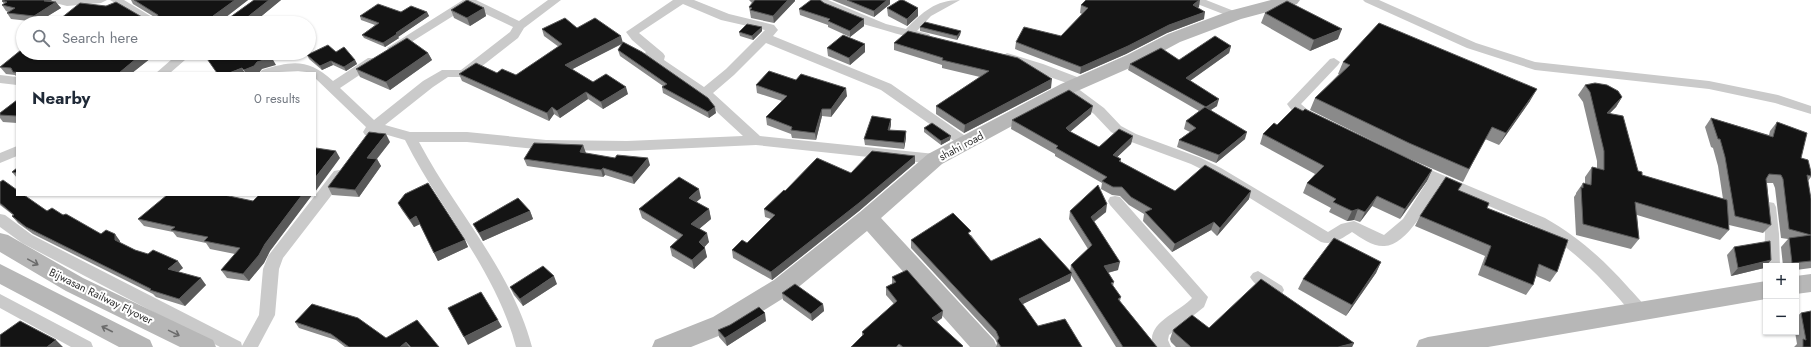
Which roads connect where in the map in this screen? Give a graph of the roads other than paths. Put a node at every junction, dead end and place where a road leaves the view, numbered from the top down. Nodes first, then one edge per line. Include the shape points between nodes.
1 (55, 0) edge
2 (101, 0) edge
3 (116, 0) edge
4 (555, 0) edge
5 (681, 0) edge
6 (684, 0) edge
7 (820, 0) edge
8 (954, 0) edge
9 (1196, 0) edge
10 (1291, 0) edge
11 (1369, 0) edge
12 (1235, 15) junction
13 (144, 16) edge
14 (520, 26) junction
15 (909, 33) junction
16 (766, 38) junction
17 (937, 41) edge
18 (993, 54) edge
19 (178, 60) edge
20 (1334, 62) dead end
21 (163, 72) edge
22 (270, 72) edge
23 (315, 72) edge
24 (316, 73) edge
25 (0, 79) edge
26 (16, 81) edge
27 (1074, 86) junction
28 (332, 87) junction
29 (705, 93) junction
30 (1810, 107) edge
31 (1321, 123) edge
32 (374, 127) junction
33 (410, 137) junction
34 (756, 140) junction
35 (966, 143) junction
36 (361, 145) edge
37 (16, 151) edge
38 (0, 158) edge
39 (935, 160) junction
40 (1403, 163) edge
41 (347, 164) edge
42 (1437, 178) junction
43 (1768, 196) edge
44 (1115, 201) dead end
45 (868, 218) junction
46 (2, 229) edge
47 (1772, 263) edge
48 (0, 273) edge
49 (1258, 277) dead end
50 (1811, 283) edge
51 (1799, 285) edge
52 (1763, 290) edge
53 (1288, 298) edge
54 (0, 300) edge
55 (1639, 310) junction
56 (85, 347) edge
57 (142, 347) edge
58 (204, 347) edge
59 (236, 347) edge
60 (250, 347) edge
61 (524, 347) edge
62 (664, 347) edge
63 (985, 347) edge
64 (1163, 347) edge
65 (1428, 347) edge

1 - 2 street via 67,3
3 - 13 street
4 - 14 street
5 - 29 street via 632,32 659,56 653,58
6 - 16 street via 724,17 770,28 772,30
7 - 15 street via 882,27
8 - 15 street via 928,14
9 - 12 street
10 - 12 street, shahi road
11 - 30 street via 1485,51 1535,66 1729,89
12 - 27 street, shahi road via 1174,38
14 - 28 street via 469,0
14 - 32 street via 514,35 464,74 446,73
15 - 17 street
16 - 29 street
16 - 35 street via 886,87
18 - 27 street via 1039,67
19 - 21 street
20 - 31 street via 1294,104 1300,112
22 - 23 street via 300,67 310,68
24 - 28 street
25 - 26 street
27 - 35 street, shahi road
27 - 42 street via 1116,129 1216,171 1326,238 1334,237 1354,226 1386,242 1408,223
28 - 32 street
29 - 34 street
32 - 33 street
32 - 36 street
33 - 34 street via 467,137 546,145 627,146
33 - 61 street via 427,170 496,277 518,324
34 - 39 street via 870,150
35 - 39 street, shahi road
37 - 38 street
39 - 45 street, shahi road
40 - 42 street
41 - 60 street via 276,256 271,269 267,315
42 - 55 street via 1560,232 1582,249
43 - 47 street
44 - 64 street via 1200,297 1198,303 1162,330 1159,342
45 - 62 street, shahi road via 782,287 753,306 722,324
45 - 63 street
46 -> 58 street, Bijwasan Railway Flyover via 27,259
46 - 59 street
57 -> 48 street
49 - 53 street
50 - 51 street
52 - 55 street
54 - 56 street
55 - 65 street

